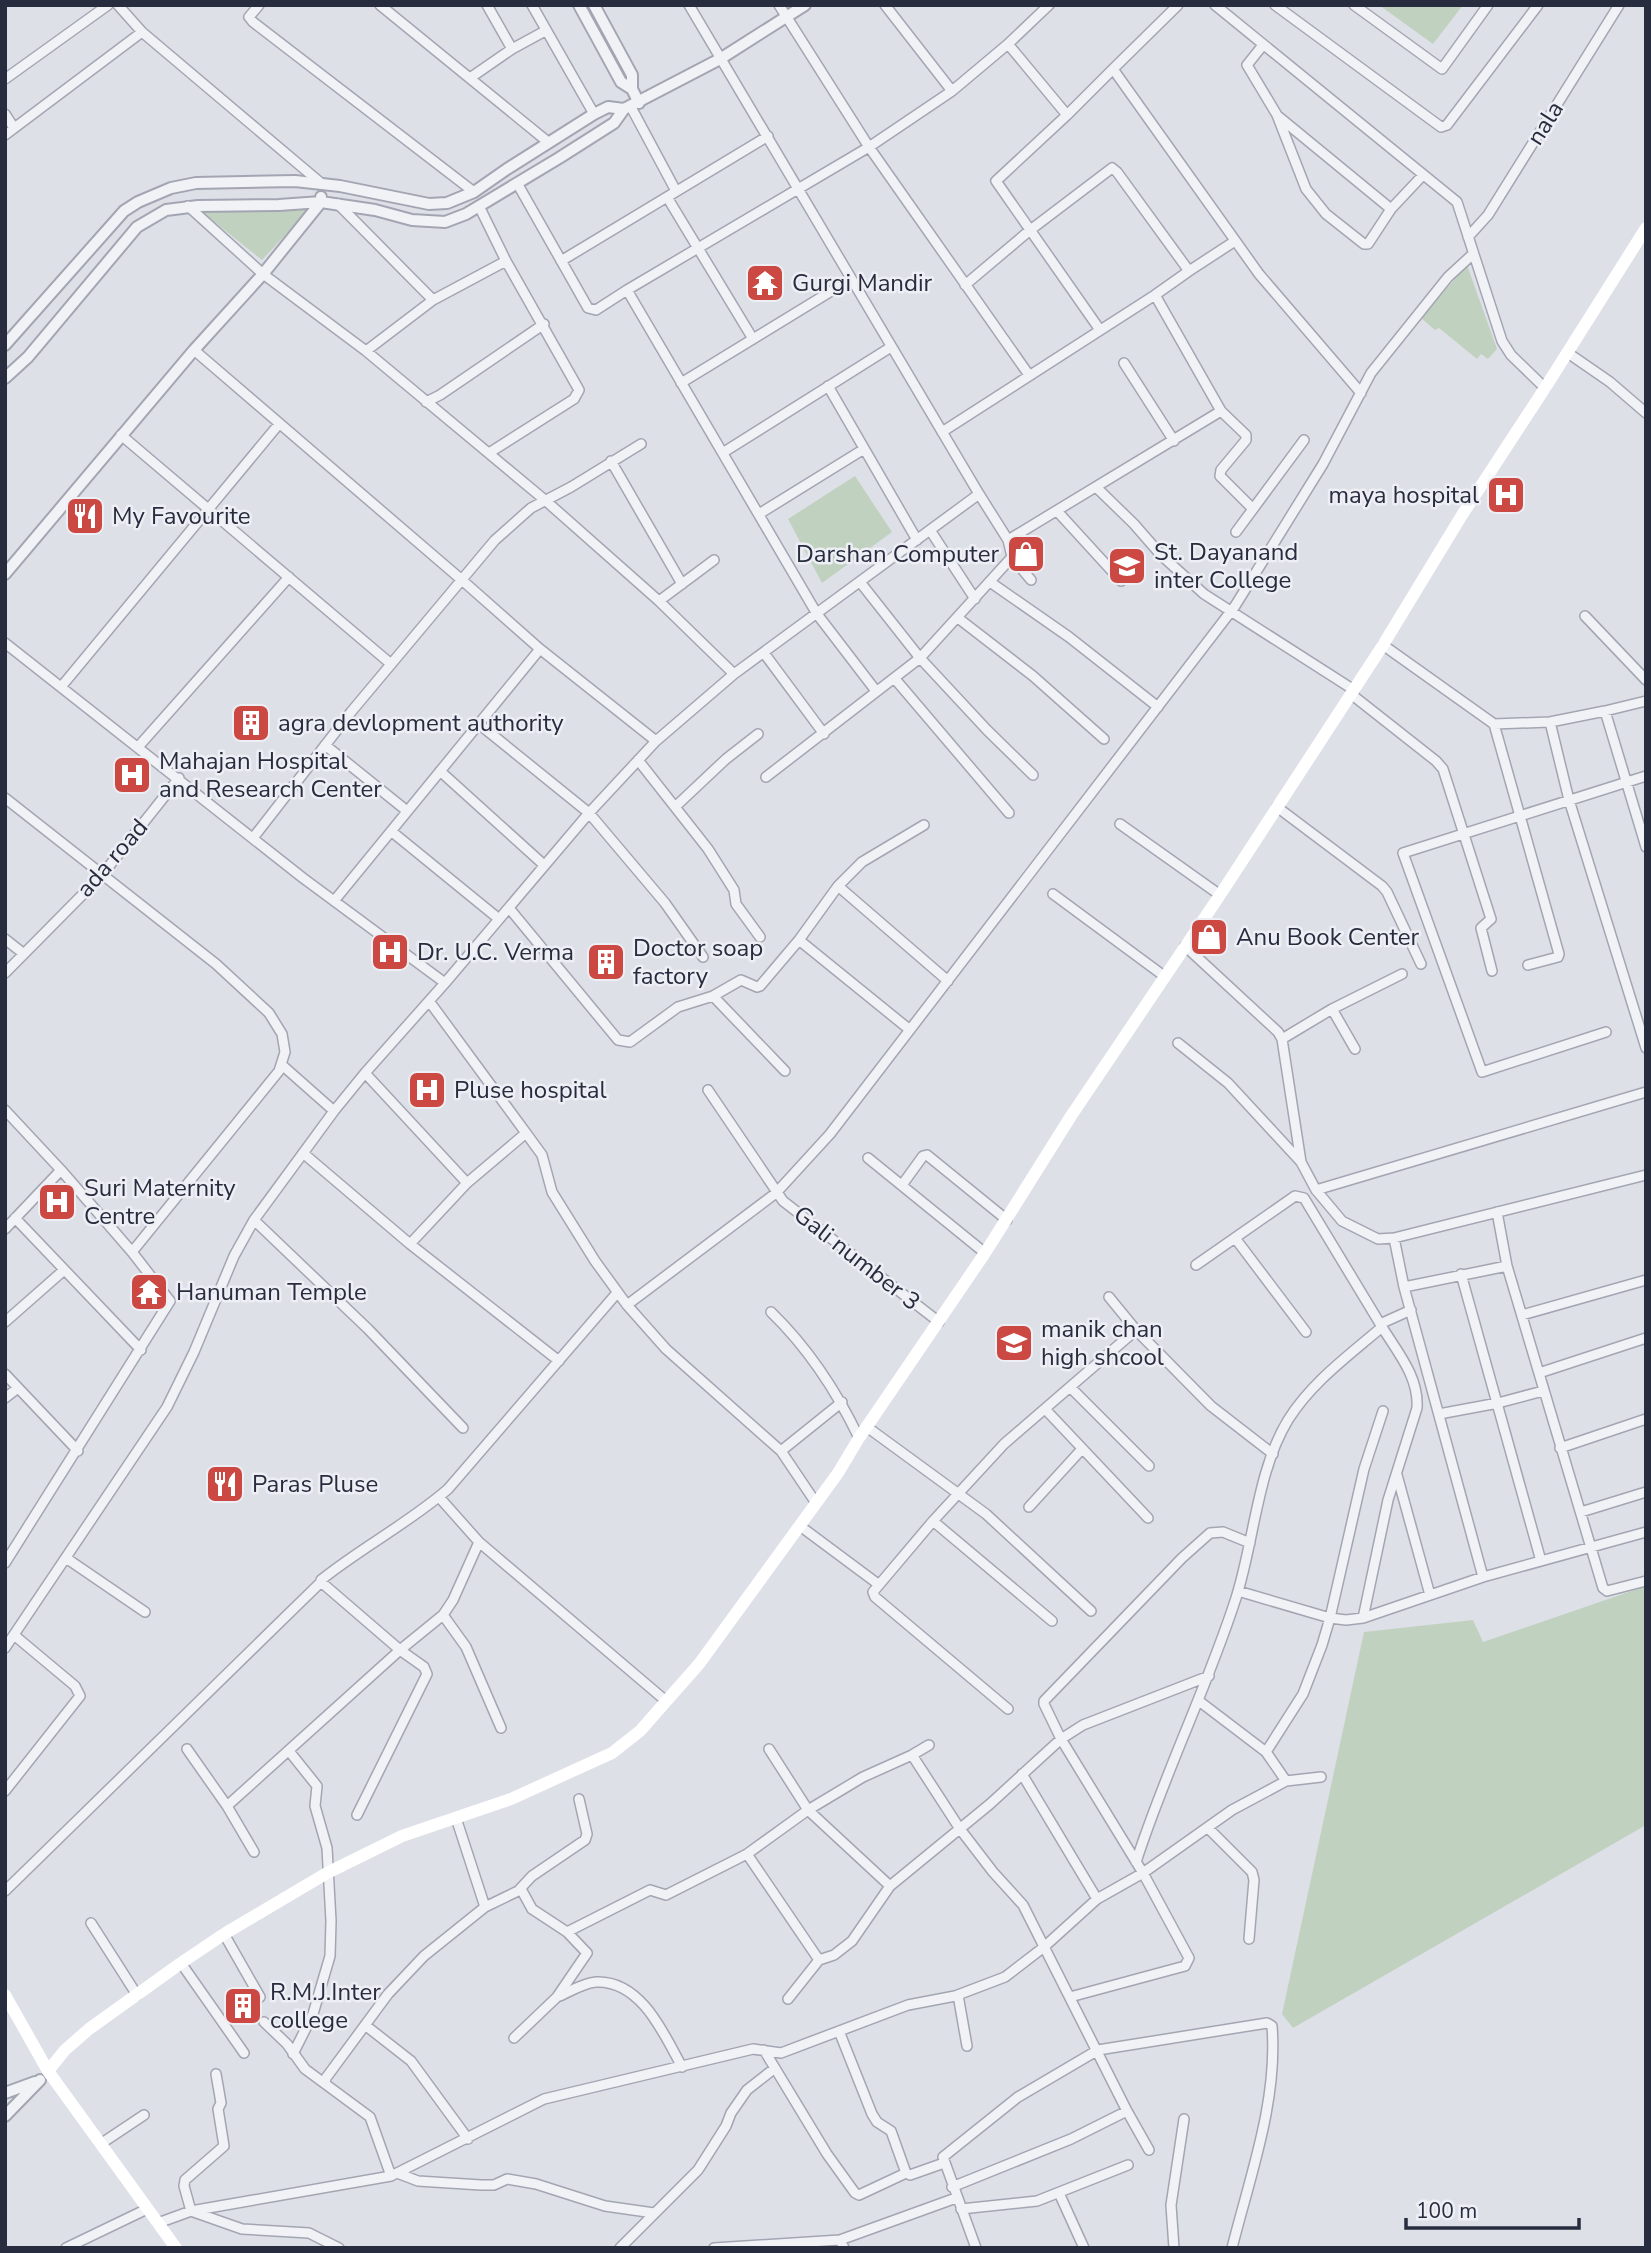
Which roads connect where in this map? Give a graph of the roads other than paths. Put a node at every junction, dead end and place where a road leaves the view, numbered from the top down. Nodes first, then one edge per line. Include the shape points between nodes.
1 (108, 5) edge
2 (118, 5) edge
3 (259, 5) edge
4 (380, 5) edge
5 (487, 5) edge
6 (531, 5) edge
7 (579, 5) edge
8 (594, 5) edge
9 (689, 5) edge
10 (779, 5) edge
11 (805, 5) edge
12 (885, 5) edge
13 (1048, 5) edge
14 (1178, 5) edge
15 (1215, 5) edge
16 (1275, 5) edge
17 (1354, 5) edge
18 (1488, 5) edge
19 (1538, 5) edge
20 (1619, 5) edge
21 (786, 18) junction
22 (545, 31) junction
23 (142, 32) junction
24 (1008, 44) junction
25 (1263, 45) junction
26 (512, 49) junction
27 (720, 60) junction
28 (1113, 69) junction
29 (470, 78) junction
30 (5, 79) edge
31 (632, 89) junction
32 (952, 91) junction
33 (631, 106) junction
34 (5, 114) edge
35 (594, 114) junction
36 (1278, 115) junction
37 (1067, 116) junction
38 (14, 128) junction
39 (5, 135) edge
40 (768, 136) junction
41 (548, 142) junction
42 (869, 147) junction
43 (1423, 175) junction
44 (517, 183) junction
45 (322, 184) junction
46 (799, 190) junction
47 (676, 191) junction
48 (474, 192) junction
49 (667, 197) junction
50 (321, 202) junction
51 (338, 204) junction
52 (480, 205) junction
53 (188, 206) junction
54 (1391, 209) junction
55 (1646, 228) edge
56 (1029, 231) junction
57 (1235, 241) junction
58 (1470, 244) junction
59 (698, 248) junction
60 (506, 261) junction
61 (561, 261) junction
62 (1189, 271) junction
63 (263, 274) junction
64 (851, 279) junction
65 (965, 285) junction
66 (627, 290) junction
67 (1155, 295) junction
68 (433, 300) junction
69 (544, 324) junction
70 (1100, 330) junction
71 (753, 339) junction
72 (5, 345) edge
73 (891, 347) junction
74 (194, 349) junction
75 (366, 351) junction
76 (1568, 353) junction
77 (1124, 363) dead end
78 (1029, 375) junction
79 (5, 378) edge
80 (681, 383) junction
81 (828, 386) junction
82 (1545, 388) junction
83 (1361, 393) junction
84 (426, 402) junction
85 (1221, 411) junction
86 (1646, 413) edge
87 (279, 424) junction
88 (942, 432) junction
89 (121, 435) junction
90 (1304, 440) dead end
91 (1174, 441) junction
92 (641, 443) dead end
93 (864, 449) junction
94 (724, 452) junction
95 (489, 453) junction
96 (611, 461) junction
97 (1096, 487) junction
98 (979, 494) junction
99 (546, 500) junction
100 (209, 509) junction
101 (1253, 509) junction
102 (1057, 511) junction
103 (759, 514) junction
104 (930, 530) junction
105 (1236, 532) dead end
106 (917, 540) junction
107 (1008, 540) junction
108 (1012, 557) junction
109 (714, 560) dead end
110 (5, 574) edge
111 (289, 577) junction
112 (1031, 580) dead end
113 (463, 581) junction
114 (1121, 581) dead end
115 (860, 582) junction
116 (990, 582) junction
117 (682, 584) junction
118 (975, 599) junction
119 (659, 601) junction
120 (1232, 610) junction
121 (817, 614) junction
122 (1585, 616) dead end
123 (958, 618) junction
124 (5, 643) edge
125 (1383, 645) junction
126 (540, 649) junction
127 (764, 653) junction
128 (920, 658) junction
129 (391, 664) junction
130 (734, 674) junction
131 (895, 679) junction
132 (1646, 680) edge
133 (61, 687) junction
134 (876, 691) junction
135 (1352, 692) junction
136 (1646, 701) edge
137 (1158, 707) junction
138 (1605, 711) junction
139 (1550, 722) junction
140 (478, 724) junction
141 (1494, 724) junction
142 (758, 734) dead end
143 (824, 734) junction
144 (1104, 739) dead end
145 (656, 741) junction
146 (325, 746) junction
147 (138, 747) junction
148 (638, 760) junction
149 (440, 771) junction
150 (1033, 775) dead end
151 (1646, 776) edge
152 (179, 778) junction
153 (766, 778) dead end
154 (1626, 782) junction
155 (5, 798) edge
156 (1569, 800) junction
157 (675, 807) junction
158 (1277, 807) junction
159 (407, 811) junction
160 (589, 813) junction
161 (1009, 813) dead end
162 (1519, 817) junction
163 (1120, 824) dead end
164 (924, 825) dead end
165 (391, 831) junction
166 (1464, 833) junction
167 (253, 838) junction
168 (1646, 847) edge
169 (544, 865) junction
170 (102, 875) junction
171 (838, 886) junction
172 (1053, 894) dead end
173 (1220, 895) junction
174 (334, 901) junction
175 (509, 908) junction
176 (499, 919) junction
177 (760, 937) dead end
178 (5, 939) edge
179 (799, 940) junction
180 (1185, 946) junction
181 (24, 954) junction
182 (703, 957) dead end
183 (1421, 964) dead end
184 (1528, 965) dead end
185 (1492, 971) dead end
186 (5, 973) edge
187 (1402, 974) dead end
188 (1164, 976) junction
189 (948, 981) junction
190 (445, 983) junction
191 (713, 996) junction
192 (429, 1001) junction
193 (1332, 1009) junction
194 (910, 1030) junction
195 (1606, 1032) dead end
196 (1282, 1039) junction
197 (1178, 1044) dead end
198 (1646, 1048) edge
199 (1355, 1049) dead end
200 (282, 1065) junction
201 (785, 1071) dead end
202 (365, 1073) junction
203 (708, 1090) dead end
204 (1646, 1092) edge
205 (5, 1110) edge
206 (334, 1111) junction
207 (526, 1133) junction
208 (303, 1153) junction
209 (868, 1158) dead end
210 (1301, 1161) junction
211 (61, 1170) junction
212 (1646, 1175) edge
213 (467, 1183) junction
214 (902, 1185) junction
215 (772, 1187) junction
216 (1316, 1190) junction
217 (1497, 1212) junction
218 (15, 1218) junction
219 (254, 1220) junction
220 (1007, 1220) junction
221 (5, 1228) edge
222 (1235, 1238) junction
223 (1394, 1238) junction
224 (410, 1244) junction
225 (132, 1252) junction
226 (985, 1253) junction
227 (1196, 1265) dead end
228 (1507, 1266) junction
229 (64, 1270) junction
230 (1461, 1274) junction
231 (1646, 1280) edge
232 (1404, 1287) junction
233 (617, 1293) junction
234 (1109, 1297) dead end
235 (626, 1306) junction
236 (1411, 1310) junction
237 (771, 1312) dead end
238 (1522, 1315) junction
239 (5, 1322) edge
240 (939, 1322) junction
241 (1381, 1326) junction
242 (1136, 1330) junction
243 (1306, 1332) dead end
244 (1646, 1338) edge
245 (141, 1350) junction
246 (559, 1361) junction
247 (1539, 1373) junction
248 (5, 1374) edge
249 (1070, 1387) junction
250 (18, 1388) junction
251 (1543, 1391) junction
252 (5, 1398) edge
253 (842, 1402) junction
254 (1498, 1403) junction
255 (1045, 1409) junction
256 (1382, 1411) dead end
257 (1439, 1414) junction
258 (1646, 1419) edge
259 (463, 1428) dead end
260 (863, 1433) junction
261 (1560, 1448) junction
262 (1083, 1449) junction
263 (78, 1451) junction
264 (781, 1451) junction
265 (1273, 1454) junction
266 (1149, 1466) dead end
267 (1396, 1473) junction
268 (1646, 1492) edge
269 (960, 1493) junction
270 (817, 1503) junction
271 (445, 1504) junction
272 (1028, 1507) dead end
273 (1581, 1512) junction
274 (1148, 1518) dead end
275 (933, 1521) junction
276 (800, 1526) junction
277 (1646, 1532) edge
278 (479, 1542) junction
279 (1250, 1543) junction
280 (1591, 1548) junction
281 (66, 1558) junction
282 (1541, 1560) junction
283 (5, 1563) edge
284 (1483, 1577) junction
285 (1646, 1581) edge
286 (878, 1584) junction
287 (326, 1586) junction
288 (1238, 1591) junction
289 (1430, 1595) junction
290 (1091, 1611) dead end
291 (145, 1612) dead end
292 (443, 1615) junction
293 (1330, 1618) junction
294 (1363, 1618) junction
295 (1052, 1621) dead end
296 (14, 1635) junction
297 (5, 1648) edge
298 (400, 1650) junction
299 (1209, 1676) junction
300 (666, 1701) junction
301 (1199, 1701) junction
302 (1008, 1709) dead end
303 (501, 1728) dead end
304 (1060, 1739) junction
305 (929, 1745) dead end
306 (187, 1749) dead end
307 (769, 1749) dead end
308 (289, 1751) junction
309 (1266, 1752) junction
310 (912, 1755) junction
311 (1022, 1774) junction
312 (1321, 1777) dead end
313 (1286, 1781) junction
314 (5, 1791) edge
315 (579, 1799) dead end
316 (227, 1806) junction
317 (808, 1810) junction
318 (357, 1815) dead end
319 (456, 1818) junction
320 (1208, 1828) junction
321 (960, 1829) junction
322 (254, 1852) dead end
323 (747, 1854) junction
324 (1136, 1862) junction
325 (327, 1872) junction
326 (1143, 1872) junction
327 (890, 1886) junction
328 (520, 1888) junction
329 (5, 1891) edge
330 (1097, 1899) junction
331 (485, 1908) junction
332 (91, 1923) dead end
333 (566, 1932) junction
334 (224, 1934) junction
335 (1249, 1938) dead end
336 (1044, 1947) junction
337 (819, 1960) junction
338 (181, 1963) junction
339 (5, 1995) edge
340 (137, 1995) junction
341 (958, 1995) junction
342 (260, 1997) dead end
343 (557, 1997) junction
344 (1070, 1997) junction
345 (788, 1999) dead end
346 (264, 2022) dead end
347 (365, 2025) junction
348 (839, 2031) junction
349 (514, 2038) dead end
350 (967, 2046) dead end
351 (764, 2050) junction
352 (1098, 2050) junction
353 (244, 2053) dead end
354 (293, 2054) junction
355 (682, 2067) junction
356 (775, 2068) junction
357 (216, 2074) dead end
358 (44, 2076) junction
359 (325, 2083) junction
360 (5, 2093) edge
361 (1126, 2111) junction
362 (144, 2115) dead end
363 (5, 2116) edge
364 (1184, 2119) dead end
365 (468, 2139) junction
366 (102, 2143) junction
367 (1149, 2150) dead end
368 (944, 2163) junction
369 (1128, 2165) dead end
370 (906, 2173) junction
371 (394, 2175) junction
372 (953, 2187) junction
373 (1059, 2193) junction
374 (956, 2198) junction
375 (147, 2209) junction
376 (961, 2209) junction
377 (191, 2211) junction
378 (654, 2213) junction
379 (158, 2223) junction
380 (842, 2244) edge
381 (66, 2248) edge
382 (176, 2248) edge
383 (339, 2248) edge
384 (620, 2248) edge
385 (714, 2248) edge
386 (976, 2248) edge
387 (1084, 2248) edge
388 (1174, 2248) edge
389 (1232, 2248) edge

1 - 30 street
2 - 23 street
3 - 48 street via 249,17 253,22
4 - 29 street
5 - 26 street
6 - 22 street
7 - 31 street via 621,82
8 - 31 street via 632,75
9 - 27 street
10 - 21 street
11 - 21 street
12 - 32 street
13 - 24 street
14 - 28 street
15 - 25 street
16 - 19 street via 1441,127
17 - 18 street via 1442,69
20 - 58 street, nala
21 - 27 street
21 - 42 street
22 - 26 street
22 - 35 street
23 - 38 street
23 - 45 street
24 - 32 street
24 - 37 street
25 - 36 street via 1247,65
25 - 43 street
26 - 29 street
27 - 33 street
27 - 40 street
28 - 37 street
28 - 57 street
29 - 41 street
31 - 33 street
32 - 42 street
33 - 35 street via 608,107
33 - 44 street via 614,123
33 - 47 street
34 - 38 street
35 - 41 street
36 - 54 street
36 - 54 street via 1307,189 1326,214 1364,244 1370,242
37 - 56 street via 996,181
38 - 39 street
40 - 46 street
40 - 47 street
41 - 48 street
42 - 46 street
42 - 65 street
43 - 54 street
43 - 58 street via 1459,204
44 - 52 street
44 - 61 street
45 - 48 street via 429,204 447,203
45 - 50 street
45 - 72 street via 196,183 138,202 81,257
46 - 59 street
46 - 64 street
47 - 49 street
49 - 59 street
49 - 61 street
50 - 51 street
50 - 53 street
50 - 63 street
51 - 52 street via 436,223
51 - 68 street
52 - 60 street
53 - 63 street
53 - 79 street via 166,210 138,227
55 - 76 main road
56 - 62 street via 1112,168
56 - 65 street
56 - 70 street
57 - 62 street
57 - 83 street
58 - 82 street via 1502,341
58 - 83 street, nala via 1371,373
59 - 66 street
59 - 71 street
60 - 68 street
60 - 69 street
61 - 66 street via 590,309 597,310
62 - 67 street
63 - 74 street
63 - 75 street
64 - 71 street
64 - 73 street
65 - 78 street
66 - 80 street
67 - 70 street
67 - 85 street
68 - 75 street
69 - 84 street
69 - 95 street via 578,395
70 - 78 street
71 - 80 street
73 - 81 street
73 - 88 street
74 - 87 street
74 - 89 street
75 - 84 street
76 - 82 main road
76 - 86 street
77 - 91 street
78 - 88 street
80 - 94 street
81 - 93 street
81 - 94 street
82 - 125 main road
83 - 120 street, nala via 1323,464
84 - 95 street
85 - 91 street
85 - 101 street via 1246,440 1220,470 1221,479
87 - 100 street
87 - 113 street
88 - 98 street
89 - 100 street
89 - 110 street
90 - 101 street
91 - 97 street
92 - 96 street
93 - 103 street
93 - 106 street
94 - 103 street
95 - 99 street
96 - 99 street
96 - 117 street
97 - 102 street
97 - 120 street via 1181,575
98 - 104 street
98 - 107 street
99 - 113 street via 495,540
99 - 119 street
100 - 111 street
100 - 133 street
101 - 105 street
102 - 107 street
102 - 114 street
103 - 121 street
104 - 106 street
104 - 118 street
106 - 115 street
107 - 108 street
108 - 112 street
108 - 116 street
109 - 117 street
111 - 129 street
111 - 147 street
113 - 126 street
113 - 129 street
115 - 121 street
115 - 128 street
116 - 118 street
116 - 137 street
117 - 119 street
118 - 123 street
119 - 130 street
120 - 135 street
120 - 137 street, nala
121 - 127 street
121 - 134 street
122 - 132 street
123 - 128 street
123 - 144 street
124 - 133 street
125 - 135 main road
125 - 141 street
126 - 140 street
126 - 145 street
127 - 130 street
127 - 143 street
128 - 131 street
128 - 150 street
129 - 146 street
130 - 145 street
131 - 134 street
131 - 161 street
133 - 147 street
134 - 143 street
135 - 158 main road
135 - 166 street via 1436,761 1447,778
136 - 138 street
137 - 189 street, nala
138 - 139 street
138 - 154 street
139 - 141 street
139 - 156 street
140 - 149 street
140 - 160 street
141 - 162 street
142 - 157 street
143 - 153 street
145 - 148 street
146 - 159 street
146 - 167 street
147 - 152 street
148 - 157 street
148 - 160 street
149 - 159 street
149 - 169 street
151 - 154 street
152 - 167 street
152 - 170 street, ada road
154 - 156 street
154 - 168 street
155 - 170 street
156 - 162 street
156 - 198 street
157 - 177 street via 708,849 734,890 736,904
158 - 173 main road
158 - 183 street via 1382,886
159 - 165 street
160 - 169 street
160 - 182 street via 666,903
162 - 166 street
162 - 184 street via 1559,954
163 - 173 street
164 - 171 street via 862,862
165 - 174 street
165 - 176 street
166 - 185 street via 1491,919 1482,928
166 - 195 street via 1405,850 1403,855 1480,1070
167 - 174 street
169 - 175 street
170 - 181 street, ada road
170 - 200 street via 216,964 269,1013 282,1034
171 - 179 street
171 - 189 street
172 - 188 street
173 - 180 main road
174 - 190 street
175 - 176 street
175 - 191 street via 622,1043 678,1007
176 - 190 street
178 - 181 street
179 - 191 street via 760,986 741,980
179 - 194 street
180 - 188 main road
180 - 196 street via 1275,1027
181 - 186 street, ada road
187 - 193 street
188 - 220 main road
189 - 194 street, nala
190 - 192 street
191 - 201 street
192 - 202 street
192 - 207 street
193 - 196 street
193 - 199 street
194 - 215 street, nala via 831,1134
196 - 210 street
197 - 210 street via 1228,1083
200 - 206 street
200 - 225 street
202 - 206 street
202 - 213 street
203 - 215 street, Gali number 3
204 - 216 street
205 - 211 street
206 - 208 street
207 - 213 street
207 - 233 street via 542,1155 552,1192
208 - 219 street
208 - 224 street
209 - 214 street
210 - 216 street
211 - 218 street
211 - 225 street
212 - 217 street
213 - 224 street
214 - 220 street via 927,1155
214 - 226 street
215 - 235 street, nala
215 - 240 street, Gali number 3 via 783,1201
216 - 223 street via 1342,1222 1378,1239
217 - 223 street
217 - 228 street
218 - 221 street
218 - 229 street
219 - 259 street
219 - 281 street via 167,1408
220 - 226 main road
222 - 227 street
222 - 241 street via 1295,1196 1304,1198
222 - 243 street
223 - 232 street
224 - 246 street
225 - 245 street via 170,1301
226 - 240 main road
228 - 230 street
228 - 238 street
229 - 239 street
229 - 245 street
230 - 232 street
230 - 254 street
231 - 238 street
232 - 236 street
233 - 235 street
233 - 246 street
234 - 242 street
235 - 264 street via 666,1349
236 - 241 street
236 - 257 street
237 - 253 street via 810,1353
238 - 247 street
240 - 260 main road
241 - 265 street via 1313,1385 1287,1422
241 - 267 street via 1418,1394
242 - 249 street
242 - 265 street via 1211,1406
244 - 247 street
245 - 263 street
246 - 271 street via 483,1450
247 - 251 street
248 - 250 street
249 - 255 street
249 - 266 street
250 - 252 street
250 - 263 street
251 - 254 street
251 - 261 street
253 - 260 street
253 - 264 street
254 - 257 street
254 - 282 street
255 - 262 street
255 - 269 street via 1004,1444
256 - 293 street
257 - 284 street
258 - 261 street
260 - 269 street
260 - 270 main road
261 - 273 street
262 - 272 street
262 - 274 street
263 - 283 street
264 - 270 street
265 - 279 street
267 - 289 street
267 - 294 street
268 - 273 street
269 - 275 street
269 - 290 street
270 - 276 main road
271 - 278 street
271 - 287 street via 348,1558
273 - 280 street
275 - 286 street
275 - 295 street
276 - 286 street
276 - 300 main road via 699,1664
277 - 280 street
278 - 292 street
278 - 300 street
279 - 288 street
279 - 304 street via 1223,1532 1210,1533 1182,1558 1044,1701
280 - 282 street
280 - 285 street via 1607,1591
281 - 291 street
281 - 296 street
282 - 284 street
284 - 289 street
286 - 302 street via 875,1597
287 - 298 street
287 - 329 street
288 - 293 street
288 - 299 street
289 - 294 street
292 - 298 street
292 - 303 street via 466,1647
293 - 294 street
293 - 309 street via 1303,1694
296 - 297 street
296 - 314 street via 75,1686 80,1696
298 - 308 street
298 - 318 street via 427,1674
299 - 301 street
299 - 304 street via 1083,1725
300 - 319 main road via 640,1731 612,1753 511,1799
301 - 309 street
301 - 324 street
304 - 311 street
304 - 324 street
305 - 310 street
306 - 316 street
307 - 317 street
308 - 316 street
308 - 325 street via 317,1786 315,1806 326,1839
309 - 313 street
310 - 317 street
310 - 321 street
311 - 321 street
311 - 330 street
312 - 313 street
313 - 320 street
315 - 328 street via 587,1838
316 - 322 street
317 - 323 street
317 - 327 street
319 - 325 main road via 402,1836
319 - 331 street
320 - 326 street
320 - 335 street via 1252,1872
321 - 327 street
321 - 336 street via 1023,1905
323 - 333 street via 666,1895 650,1890
323 - 337 street
324 - 326 street
325 - 334 main road
325 - 354 street via 329,1961 313,2014
326 - 330 street
326 - 344 street via 1187,1954 1187,1963
327 - 337 street via 852,1941
328 - 331 street
328 - 333 street via 533,1909
330 - 336 street
331 - 347 street via 424,1956
332 - 340 street
333 - 343 street via 585,1948 586,1956
334 - 338 main road
334 - 342 street
336 - 341 street via 1005,1977
336 - 344 street
337 - 345 street
338 - 340 main road
338 - 353 street
339 - 358 main road
340 - 358 main road via 89,2029
341 - 348 street via 908,2006
341 - 350 street
343 - 349 street
343 - 355 street via 595,1982 628,1992 657,2020
344 - 352 street
346 - 354 street
347 - 359 street
347 - 365 street via 411,2061
348 - 351 street via 781,2053
348 - 370 street via 873,2114 891,2131
351 - 355 street
351 - 356 street
352 - 361 street
352 - 368 street via 1018,2097 945,2154
352 - 389 street via 1271,2024 1266,2114
354 - 359 street
355 - 365 street via 544,2099
356 - 370 street via 855,2193
356 - 378 street via 747,2090 698,2170
357 - 377 street via 224,2146 185,2180
358 - 360 street
358 - 363 street
358 - 366 main road
359 - 371 street via 370,2117
361 - 367 street
361 - 372 street via 1071,2139
362 - 366 street
364 - 388 street via 1171,2205
365 - 371 street
366 - 375 main road
368 - 370 street
368 - 372 street
369 - 373 street
371 - 377 street
371 - 378 street via 481,2185 506,2179 605,2206
372 - 374 street
373 - 376 street via 1027,2204
373 - 387 street
374 - 376 street
374 - 380 street
375 - 379 main road
375 - 381 street
376 - 386 street
377 - 379 street
377 - 383 street via 243,2229 309,2233
378 - 384 street
379 - 382 main road
380 - 385 street

